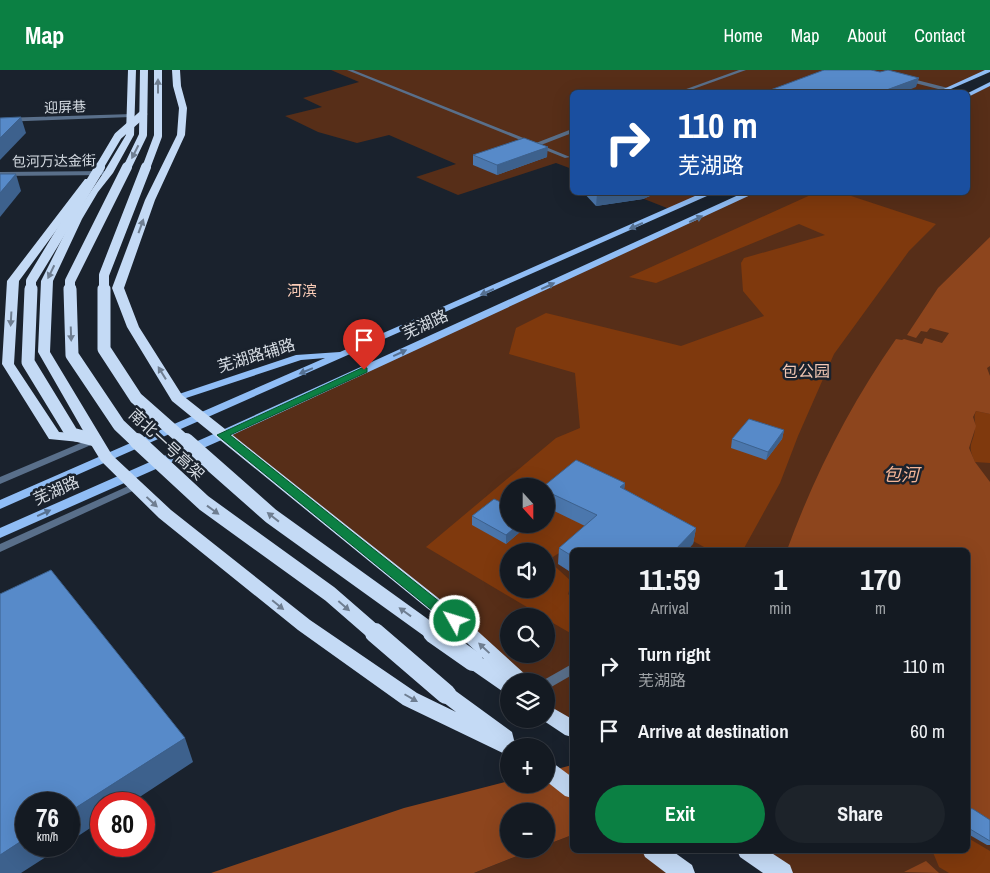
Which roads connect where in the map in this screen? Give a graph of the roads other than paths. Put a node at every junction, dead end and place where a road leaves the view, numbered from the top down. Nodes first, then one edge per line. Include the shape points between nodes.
1 (132, 70) edge
2 (144, 70) edge
3 (158, 70) edge
4 (176, 70) edge
5 (182, 70) edge
6 (349, 70) edge
7 (744, 70) edge
8 (990, 70) edge
9 (899, 77) edge
10 (990, 84) edge
11 (177, 86) junction
12 (687, 90) edge
13 (940, 90) edge
14 (945, 90) edge
15 (970, 94) edge
16 (137, 115) junction
17 (0, 120) edge
18 (570, 132) edge
19 (535, 145) junction
20 (567, 158) dead end
21 (108, 173) junction
22 (1, 175) edge
23 (705, 195) edge
24 (746, 195) edge
25 (346, 354) junction
26 (177, 398) junction
27 (199, 417) junction
28 (222, 435) junction
29 (95, 440) junction
30 (106, 458) junction
31 (0, 481) edge
32 (129, 481) junction
33 (0, 505) edge
34 (0, 533) edge
35 (0, 548) edge
36 (570, 670) edge
37 (511, 673) edge
38 (555, 679) edge
39 (500, 680) edge
40 (555, 714) edge
41 (555, 718) edge
42 (570, 728) edge
43 (505, 738) edge
44 (500, 744) edge
45 (555, 776) edge
46 (570, 787) edge
47 (657, 853) edge
48 (752, 853) edge
49 (684, 873) edge
50 (782, 873) edge

1 - 16 highway
2 - 16 highway, 南北一号高架, bridge
39 -> 3 highway, 南北一号高架, bridge via 271,516 136,398 104,349 104,275 158,136
4 - 11 highway
5 - 11 highway
6 - 19 street
7 - 12 street
8 - 14 main road
9 - 13 street
10 - 15 main road
26 -> 11 highway via 133,327 118,288 150,200 181,136 183,108
16 - 17 street, 迎屏巷
16 - 21 highway via 130,135
16 - 29 highway, bridge via 118,136 31,281 28,362 72,434
16 -> 29 highway via 13,281 8,364 54,436
16 -> 43 highway, 南北一号高架, bridge via 143,135 70,281 72,355 119,425 204,503 330,594 446,694
18 - 19 street
19 - 20 street
21 - 22 street, 包河万达金街
21 -> 29 highway via 78,219 47,281 44,352
23 -> 25 main road, 芜湖路
28 -> 24 main road, 芜湖路
25 - 26 main road, 芜湖路辅路 via 300,357
25 -> 27 main road, 芜湖路
26 - 27 highway
27 - 28 highway
27 - 30 main road, 芜湖路
28 - 32 main road, 芜湖路
37 -> 28 highway via 455,621
29 - 30 highway
29 - 31 street
30 - 32 highway
30 - 33 main road, 芜湖路
34 -> 32 main road, 芜湖路
32 - 35 street
32 -> 44 highway via 304,626 410,699
36 - 38 street
40 - 42 highway
41 - 42 highway
45 - 46 highway
47 - 49 highway
48 - 50 highway

